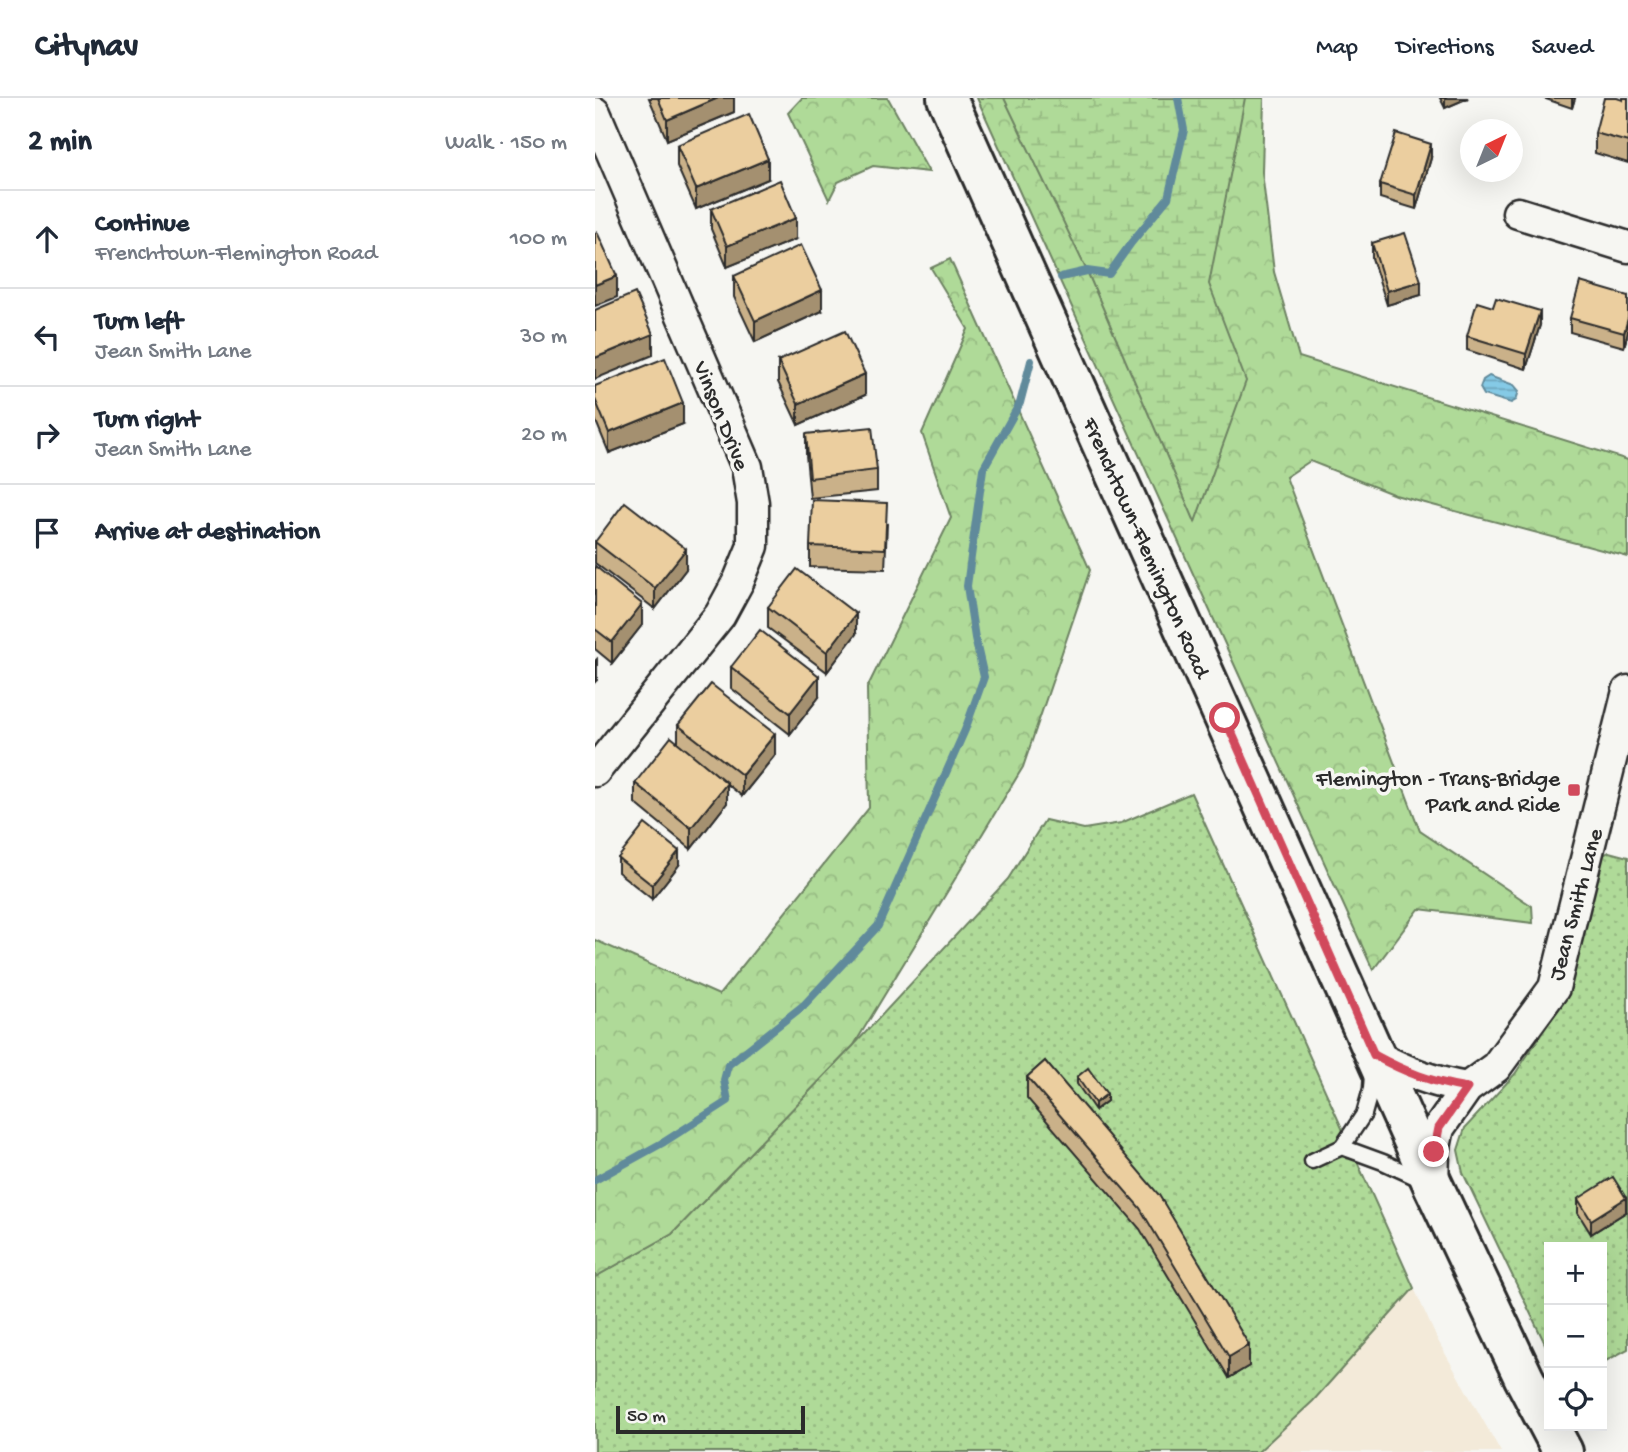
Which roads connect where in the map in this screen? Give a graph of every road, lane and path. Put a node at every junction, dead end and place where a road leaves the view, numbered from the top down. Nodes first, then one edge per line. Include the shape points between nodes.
1 (947, 98) edge
2 (595, 113) edge
3 (1518, 213) dead end
4 (1628, 247) edge
5 (1628, 691) edge
6 (595, 771) edge
7 (1374, 1055) junction
8 (1467, 1088) junction
9 (1342, 1147) junction
10 (1312, 1161) dead end
11 (1433, 1185) junction
12 (1563, 1452) edge

1 - 7 main road, Frenchtown-Flemington Road
2 - 6 street, Vinson Drive via 747,467 753,502 753,546 720,615
3 - 4 street
5 - 8 street, Jean Smith Lane via 1554,988 1496,1067
7 - 8 street via 1439,1083
7 - 9 lane via 1369,1102
7 - 11 main road, Frenchtown-Flemington Road
8 - 11 street, Jean Smith Lane via 1439,1128
9 - 10 lane
9 - 11 lane
11 - 12 main road, Frenchtown-Flemington Road

